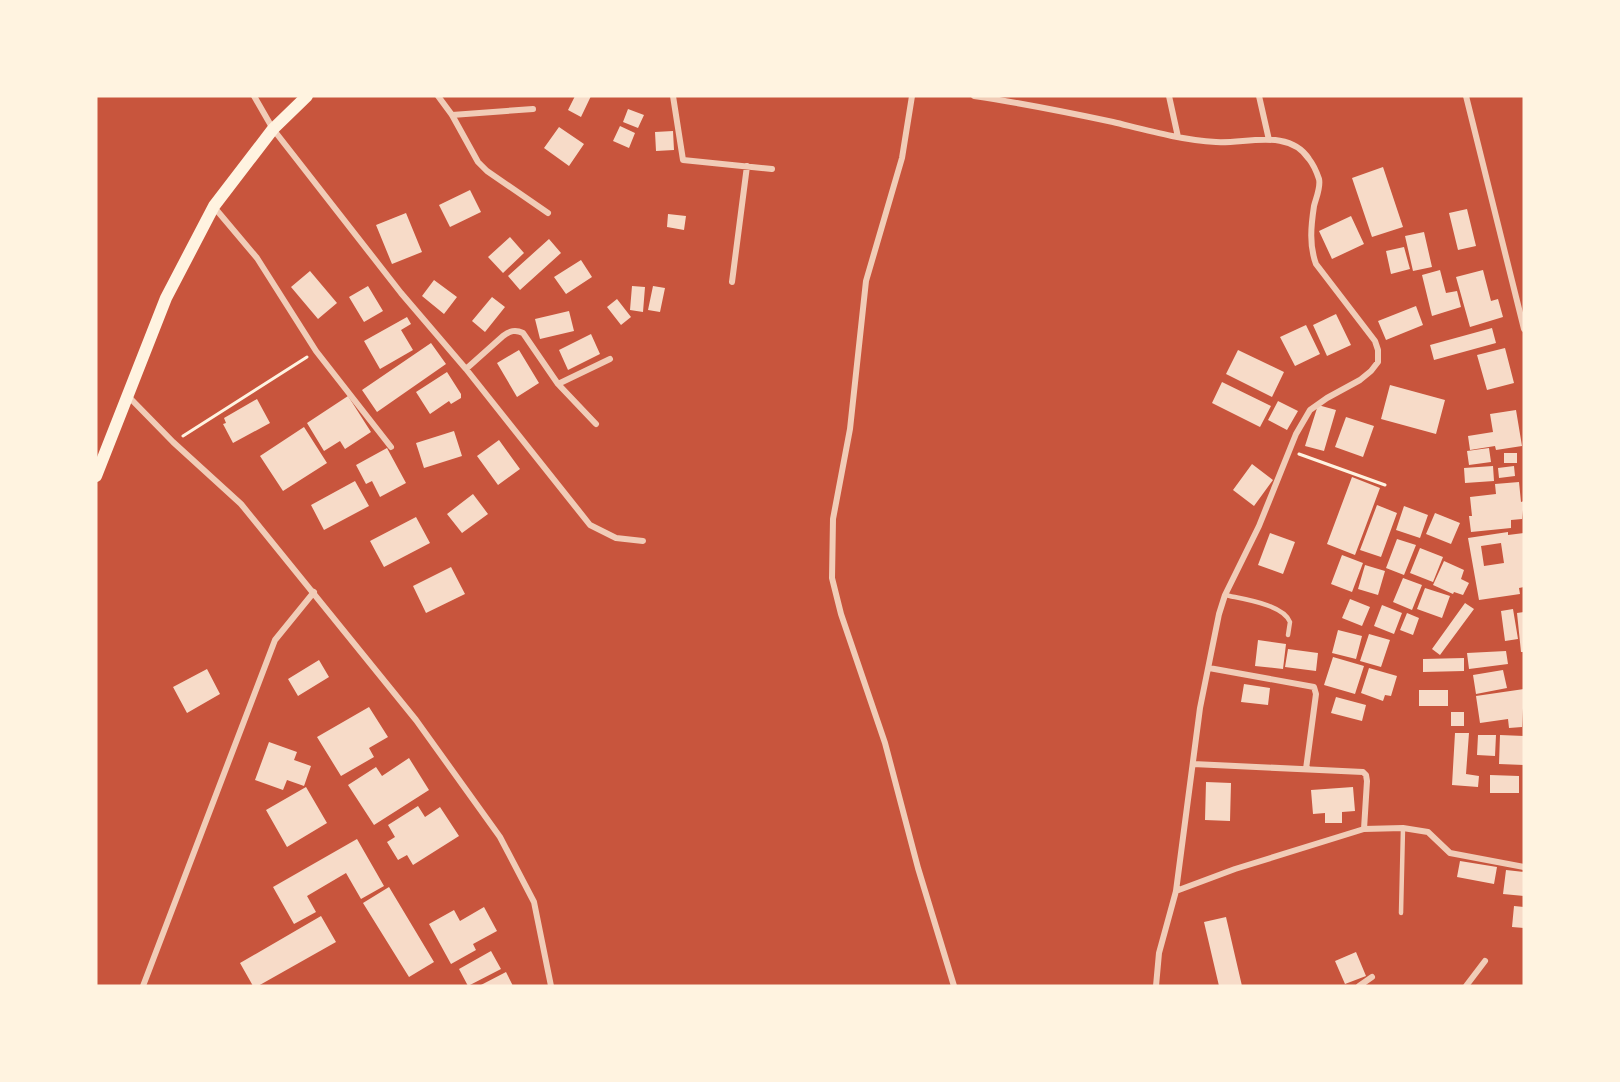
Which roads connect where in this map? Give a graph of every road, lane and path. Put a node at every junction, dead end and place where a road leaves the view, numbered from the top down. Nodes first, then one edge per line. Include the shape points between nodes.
1 (254, 96) edge
2 (307, 96) edge
3 (438, 96) edge
4 (673, 96) edge
5 (912, 96) edge
6 (974, 96) edge
7 (1169, 96) edge
8 (1259, 96) edge
9 (1466, 96) edge
10 (533, 109) dead end
11 (453, 115) junction
12 (273, 129) junction
13 (1178, 137) junction
14 (1269, 140) junction
15 (747, 166) junction
16 (772, 169) dead end
17 (214, 206) junction
18 (548, 213) dead end
19 (732, 282) dead end
20 (1524, 329) edge
21 (316, 351) junction
22 (610, 359) dead end
23 (466, 369) junction
24 (558, 384) junction
25 (127, 395) junction
26 (596, 424) dead end
27 (173, 442) junction
28 (391, 447) dead end
29 (1289, 451) junction
30 (96, 476) edge
31 (1385, 485) dead end
32 (643, 541) dead end
33 (314, 592) junction
34 (1225, 595) junction
35 (1288, 635) dead end
36 (1209, 668) junction
37 (1192, 764) junction
38 (1306, 769) junction
39 (1403, 828) junction
40 (1364, 829) junction
41 (1524, 867) edge
42 (1176, 891) junction
43 (1401, 913) dead end
44 (1485, 961) dead end
45 (1372, 977) dead end
46 (143, 986) edge
47 (551, 986) edge
48 (954, 986) edge
49 (1156, 986) edge
50 (1359, 986) edge
51 (1466, 986) edge

1 - 12 street
2 - 12 main road
3 - 11 street
4 - 15 street via 684,160
5 - 48 street via 902,158 866,280 850,429 833,519 832,578 885,743
6 - 13 street via 1037,105
7 - 13 street
8 - 14 street
9 - 20 street
10 - 11 street
11 - 18 street via 478,162
12 - 17 main road
12 - 23 street
13 - 14 street via 1216,142
14 - 29 street via 1293,143 1310,160 1320,181 1311,227 1311,252 1375,341 1379,355 1378,362 1360,380 1310,410
15 - 16 street
15 - 19 street
17 - 21 street via 257,258
17 - 25 main road via 166,298
21 - 27 path
21 - 28 street
22 - 24 street
23 - 24 street via 503,336 519,330
23 - 32 street via 590,525 616,538
24 - 26 street
25 - 27 street
25 - 30 main road
27 - 33 street via 241,504
29 - 31 path
29 - 34 street via 1259,526
33 - 46 street via 275,640
33 - 47 street via 416,720 500,837 534,902
34 - 35 lane via 1285,614 1290,622
34 - 36 street
36 - 37 street
36 - 38 street via 1314,687
37 - 38 street
37 - 42 street
38 - 40 street via 1365,773
39 - 40 street
39 - 41 street via 1428,832 1454,855
39 - 43 lane
40 - 42 street
42 - 49 street
44 - 51 street
45 - 50 street

